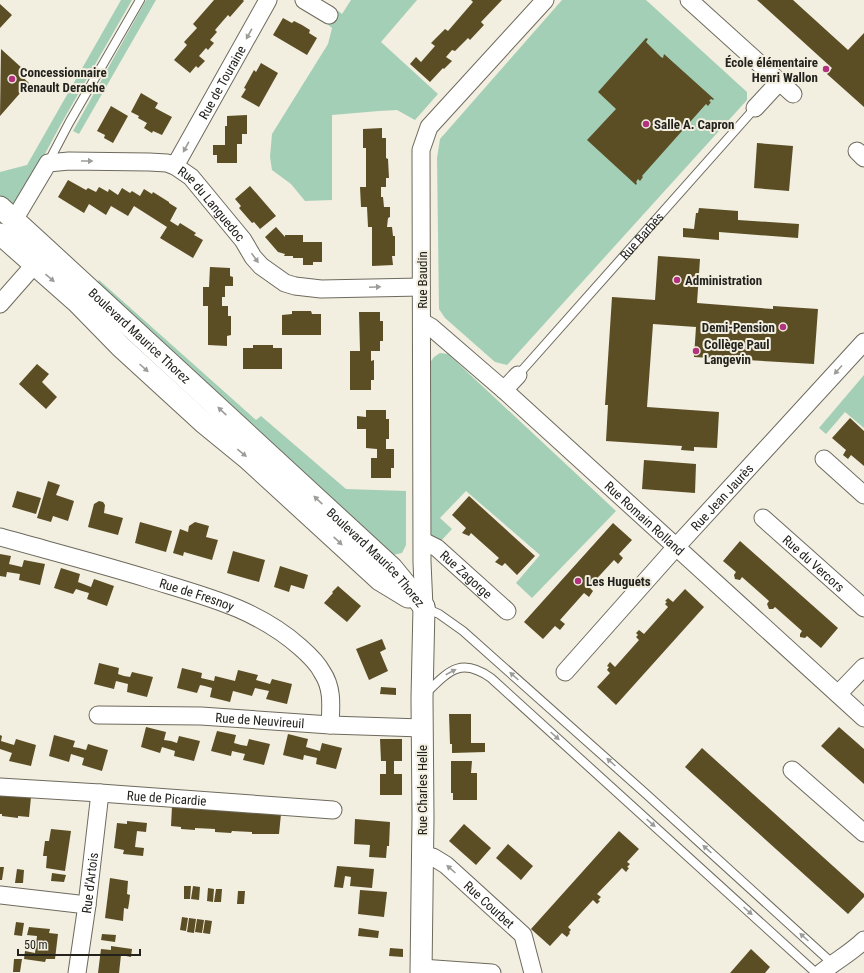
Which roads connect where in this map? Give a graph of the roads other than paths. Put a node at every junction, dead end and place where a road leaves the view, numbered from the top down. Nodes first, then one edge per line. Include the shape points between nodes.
1 (140, 0) edge
2 (268, 0) edge
3 (304, 0) edge
4 (545, 0) edge
5 (689, 0) edge
6 (329, 15) dead end
7 (780, 82) junction
8 (793, 94) dead end
9 (756, 108) joint
10 (48, 163) junction
11 (175, 166) junction
12 (5, 220) edge
13 (41, 257) junction
14 (422, 287) junction
15 (0, 304) edge
16 (422, 322) junction
17 (864, 342) edge
18 (518, 375) joint
19 (504, 390) junction
20 (824, 459) dead end
21 (864, 495) edge
22 (763, 518) dead end
23 (0, 538) edge
24 (423, 541) junction
25 (676, 547) junction
26 (424, 607) junction
27 (864, 608) edge
28 (507, 611) dead end
29 (864, 666) edge
30 (565, 672) dead end
31 (838, 694) junction
32 (422, 698) junction
33 (98, 715) dead end
34 (864, 718) edge
35 (330, 725) junction
36 (422, 728) junction
37 (792, 770) dead end
38 (0, 787) edge
39 (100, 793) junction
40 (333, 810) dead end
41 (864, 833) edge
42 (422, 855) junction
43 (0, 895) edge
44 (87, 905) junction
45 (864, 940) edge
46 (827, 968) edge
47 (421, 971) edge
48 (77, 973) edge
49 (492, 973) edge
50 (533, 973) edge
51 (816, 973) edge

1 - 10 lane
2 -> 11 street, Rue de Touraine
3 - 6 street
4 - 14 street, Rue Baudin via 429,127 421,150
5 - 7 street
7 - 8 street
7 - 9 street, Rue Barbès
9 - 18 lane, Rue Barbès
10 -> 11 street, Rue du Languedoc via 149,162
10 - 12 street
11 -> 14 street, Rue du Languedoc via 191,177 261,266 285,283 322,289
12 - 13 street, Boulevard Maurice Thorez
13 - 15 street
13 - 26 street, Boulevard Maurice Thorez via 76,301 125,351 380,580
14 - 16 street, Rue Baudin
16 - 19 street, Rue Romain Rolland
16 - 24 street, Rue Baudin
17 -> 25 street, Rue Jean Jaurès
18 - 19 street, Rue Barbès
19 - 25 street, Rue Romain Rolland
20 - 21 street
22 - 27 street, Rue du Vercors
23 - 35 street, Rue de Fresnoy via 95,562 223,601 275,627 309,656 322,672 328,684 331,700
24 - 26 street, Rue Baudin
24 - 28 street, Rue Zagorge via 437,548
25 - 30 street, Rue Jean Jaurès
25 - 31 street, Rue Romain Rolland
26 - 32 street, Rue Charles Helle
46 -> 26 lane via 464,630
29 - 31 street
31 - 34 street, Rue Romain Rolland
32 - 36 street, Rue Charles Helle
32 -> 51 lane via 443,677 457,669 472,668 491,678
33 - 35 street, Rue de Neuvireuil via 201,716
35 - 36 street, Rue de Neuvireuil
36 - 42 street, Rue Charles Helle
37 - 41 street
38 - 39 street, Rue de Picardie
39 - 40 street, Rue de Picardie
39 - 44 street, Rue d'Artois
42 - 47 street, Rue Charles Helle
50 -> 42 street, Rue Courbet via 523,935 446,865 433,857
43 - 44 street
44 - 48 street, Rue d'Artois
45 - 46 street
47 - 49 street

